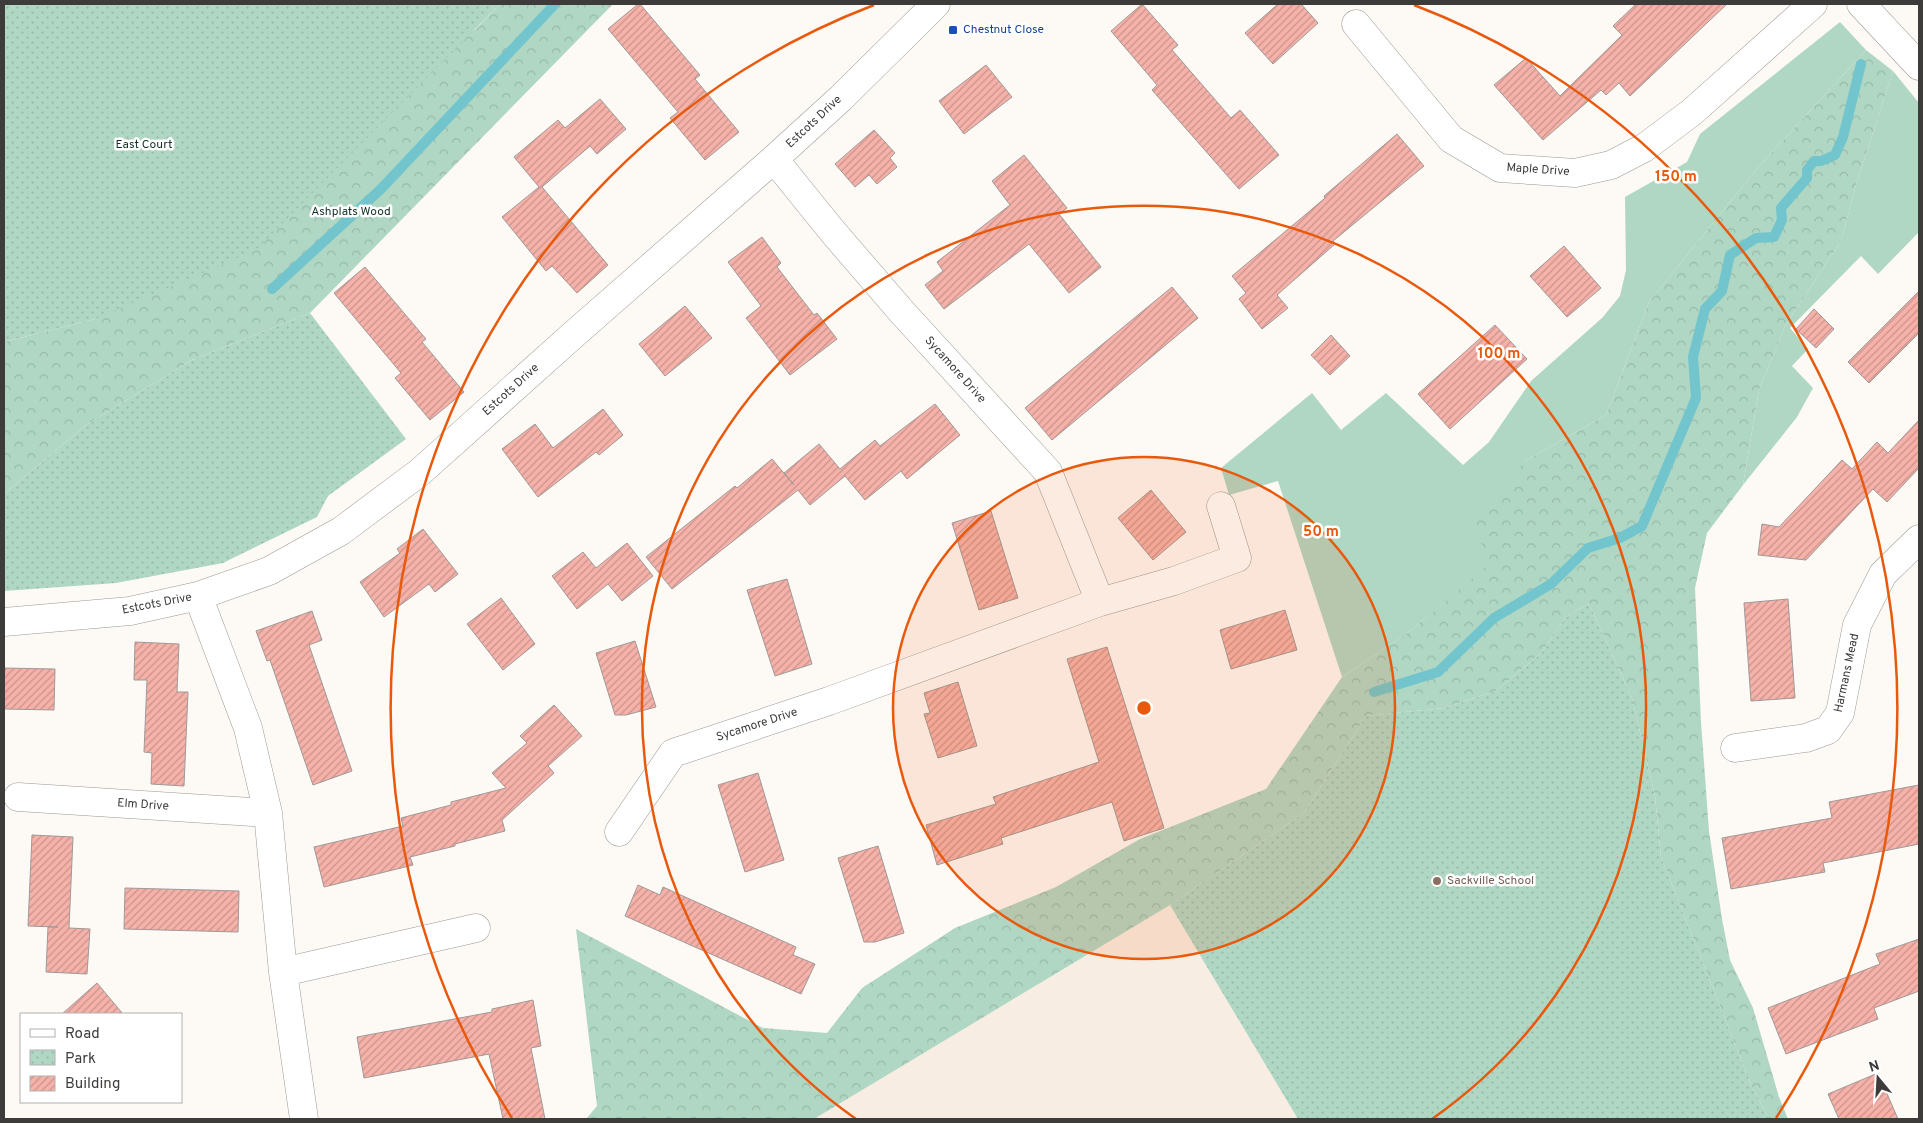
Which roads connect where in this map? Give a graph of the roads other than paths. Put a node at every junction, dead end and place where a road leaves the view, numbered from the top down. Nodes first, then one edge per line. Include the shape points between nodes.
1 (936, 4) edge
2 (1813, 4) edge
3 (1861, 4) edge
4 (1356, 24) dead end
5 (1919, 66) edge
6 (774, 159) junction
7 (1221, 506) dead end
8 (1919, 539) edge
9 (198, 596) junction
10 (1100, 602) junction
11 (4, 622) edge
12 (1735, 748) dead end
13 (18, 797) dead end
14 (268, 813) junction
15 (619, 832) dead end
16 (476, 928) dead end
17 (283, 972) junction
18 (304, 1119) edge

1 - 6 street, Estcots Drive
2 - 4 street, Maple Drive via 1692,112 1644,148 1611,165 1575,173 1500,168 1451,139
3 - 5 street
6 - 9 street, Estcots Drive via 420,472 342,531 269,571
6 - 10 street, Sycamore Drive via 902,312 1048,472
7 - 10 street, Sycamore Drive via 1237,558 1174,581
8 - 12 street, Harmans Mead via 1883,574 1857,624 1840,713 1828,730 1806,738
9 - 11 street, Estcots Drive via 130,611
9 - 14 street via 248,728
10 - 15 street, Sycamore Drive via 829,701 673,753
13 - 14 street, Elm Drive
14 - 17 street
16 - 17 street
17 - 18 street

